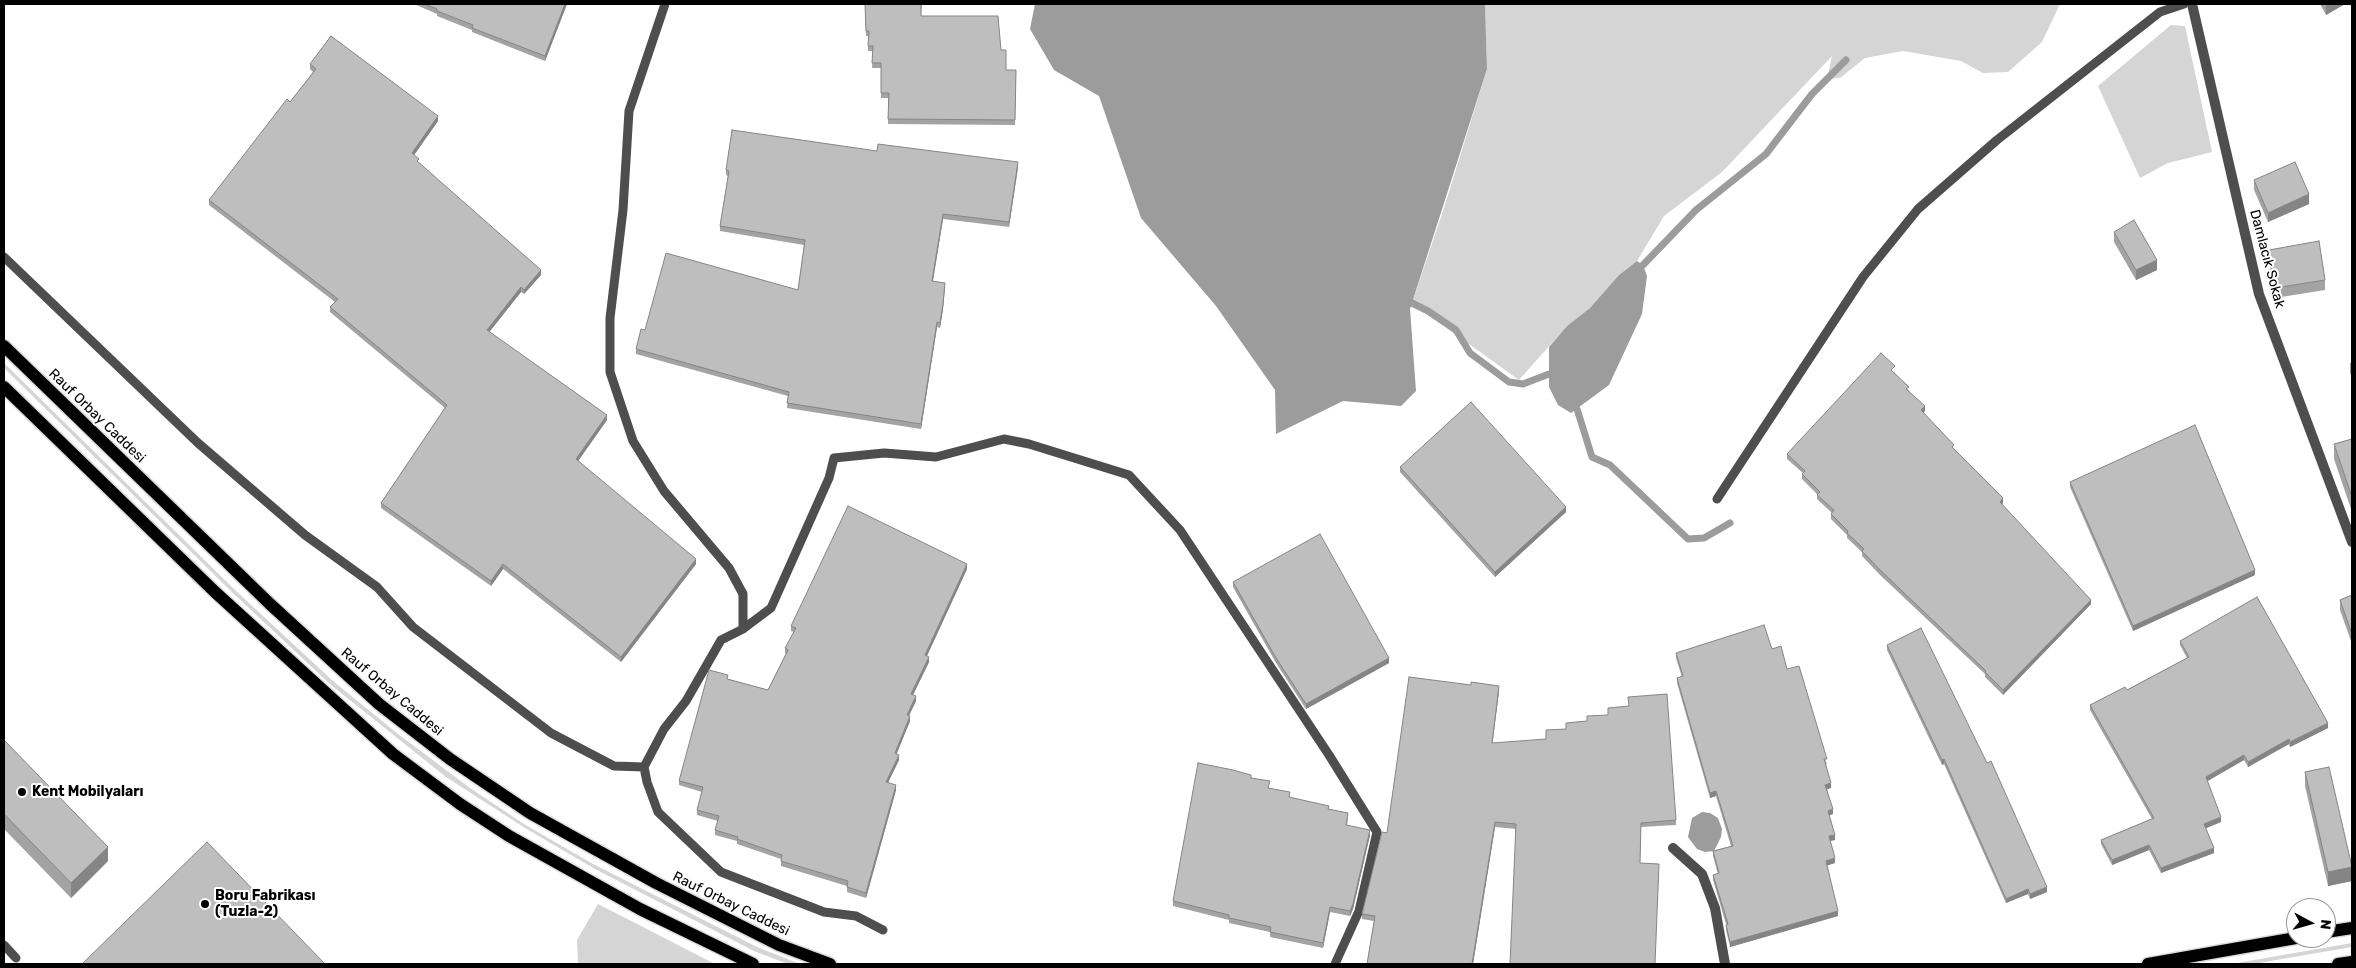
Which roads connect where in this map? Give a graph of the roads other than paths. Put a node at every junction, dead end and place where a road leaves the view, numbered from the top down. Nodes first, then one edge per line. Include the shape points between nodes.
1 (666, 4) edge
2 (2184, 4) edge
3 (2192, 4) edge
4 (4, 257) edge
5 (4, 346) edge
6 (4, 387) edge
7 (1716, 499) dead end
8 (2352, 542) edge
9 (743, 629) junction
10 (644, 768) junction
11 (1673, 848) dead end
12 (2352, 928) edge
13 (883, 930) dead end
14 (2336, 930) edge
15 (2286, 940) edge
16 (4, 945) edge
17 (16, 958) dead end
18 (2352, 962) edge
19 (753, 964) edge
20 (830, 964) edge
21 (1335, 964) edge
22 (1725, 964) edge
23 (2148, 964) edge
24 (2338, 964) edge

1 - 9 lane via 629,111 623,210 610,318 610,372 633,441 664,491 729,568 744,594
2 - 7 lane via 2160,12 1997,140 1918,209 1863,277
3 - 8 street, Damlacık Sokak via 2259,294
4 - 10 lane via 198,443 306,535 378,587 413,627 552,733 614,766
5 - 20 main road, Rauf Orbay Caddesi via 270,604 379,704 450,759 530,813 656,883 779,945
6 - 19 main road via 214,592 393,754 509,836 640,910
9 - 10 lane via 721,640 686,701 664,729
9 - 21 lane via 771,608 829,478 834,458 884,453 936,457 1004,439 1129,475 1180,530 1377,832 1359,911
10 - 13 lane via 658,812 721,872 824,912 856,916
11 - 22 street via 1702,874 1715,908
12 - 14 main road
15 - 23 main road
16 - 17 lane
18 - 24 main road

